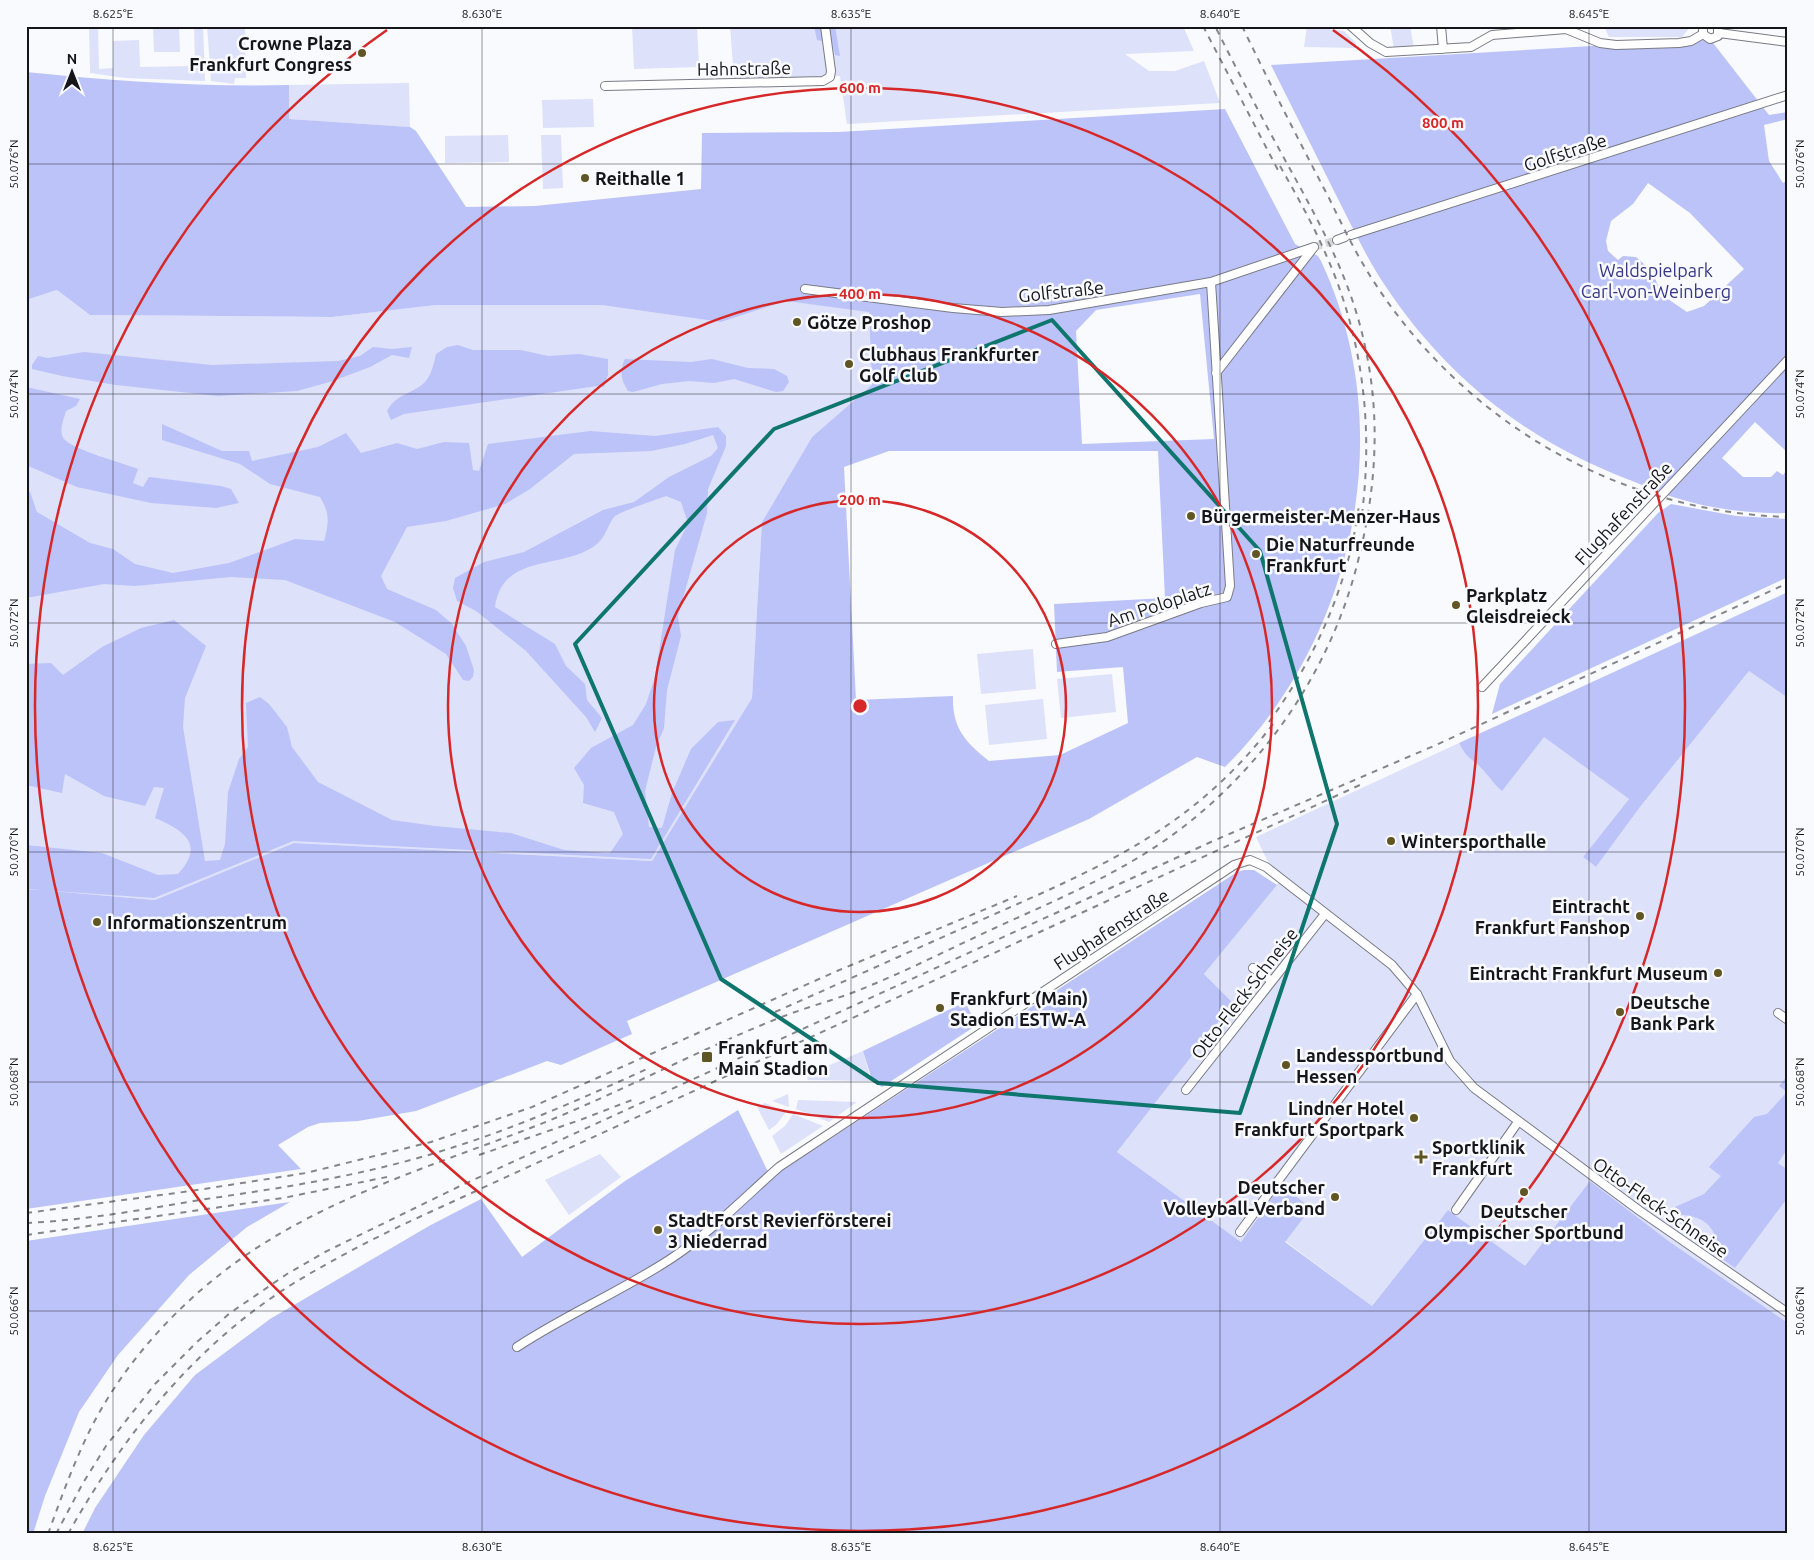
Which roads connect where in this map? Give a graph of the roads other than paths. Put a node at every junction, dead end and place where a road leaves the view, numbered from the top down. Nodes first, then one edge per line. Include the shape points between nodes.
1 (825, 26) edge
2 (1351, 26) edge
3 (1441, 26) edge
4 (1544, 28) edge
5 (1703, 30) edge
6 (1719, 30) edge
7 (1788, 42) edge
8 (1443, 49) junction
9 (606, 86) dead end
10 (1788, 95) edge
11 (1344, 237) tunnel mouth
12 (1211, 282) junction
13 (806, 289) dead end
14 (1788, 360) edge
15 (1216, 373) junction
16 (1056, 644) dead end
17 (1482, 687) dead end
18 (1255, 861) joint
19 (1325, 914) junction
20 (1253, 968) dead end
21 (1272, 982) junction
22 (1417, 994) junction
23 (1778, 1013) dead end
24 (1788, 1020) edge
25 (1186, 1090) dead end
26 (1518, 1122) junction
27 (1456, 1210) dead end
28 (1240, 1232) dead end
29 (1788, 1313) edge
30 (517, 1346) dead end

1 - 9 street, Hahnstraße via 831,71 830,77 823,81
2 - 8 street via 1386,52
3 - 8 street
4 - 5 street via 1566,29 1600,43 1616,45 1691,41
4 - 8 street via 1492,35 1471,47
5 - 6 street via 1707,38 1713,39
6 - 7 street
10 - 11 street, Golfstraße
12 - 13 street, Golfstraße via 1049,310 1002,312
12 - 15 street, Am Poloplatz
12 - 15 street, Golfstraße via 1314,247
14 - 17 street, Flughafenstraße
15 - 16 street, Am Poloplatz via 1230,586 1228,597 1201,603 1107,637
18 - 19 street, Otto-Fleck-Schneise
18 - 30 street, Flughafenstraße via 1234,866 778,1167 726,1217 672,1258
19 - 21 street, Otto-Fleck-Schneise
19 - 22 street, Otto-Fleck-Schneise via 1392,964
20 - 21 street
21 - 25 street, Otto-Fleck-Schneise
22 - 26 street, Otto-Fleck-Schneise via 1450,1062 1474,1088
22 - 28 street
23 - 24 street
26 - 27 street
26 - 29 street, Otto-Fleck-Schneise via 1640,1212

